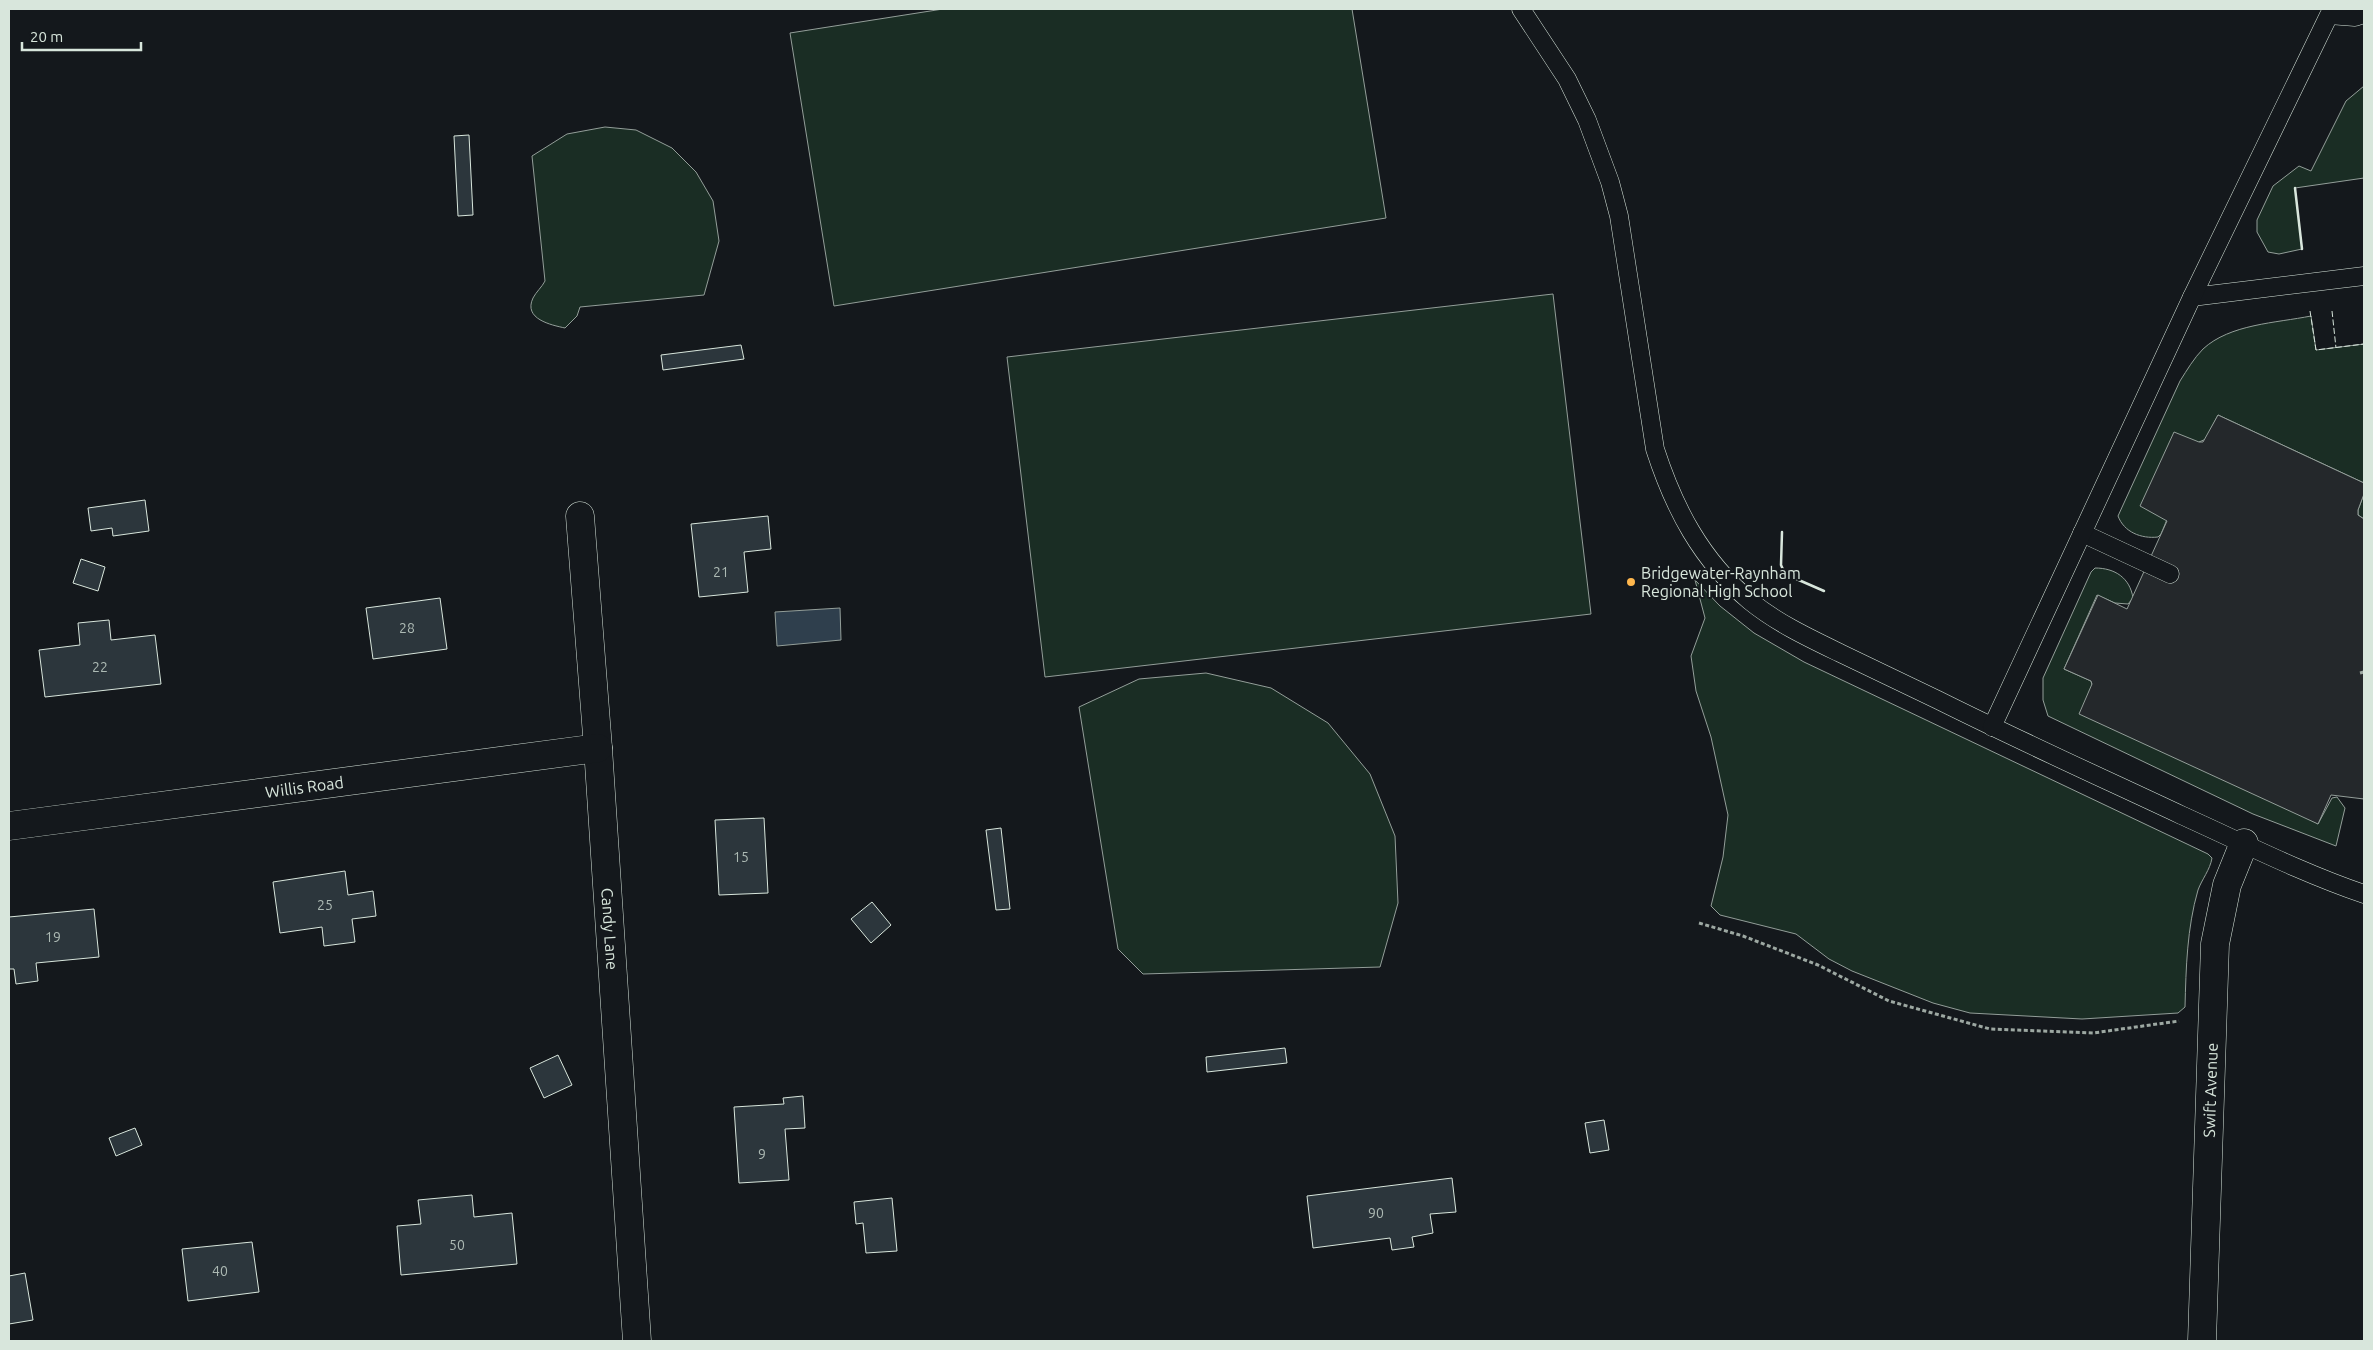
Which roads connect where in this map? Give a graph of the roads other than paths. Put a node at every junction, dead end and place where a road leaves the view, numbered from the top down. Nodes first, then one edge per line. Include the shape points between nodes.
1 (1521, 9) edge
2 (2364, 14) edge
3 (2364, 276) edge
4 (2192, 297) junction
5 (580, 516) dead end
6 (2082, 533) junction
7 (2170, 574) dead end
8 (1992, 727) junction
9 (598, 748) junction
10 (9, 826) edge
11 (2244, 844) junction
12 (2364, 894) edge
13 (637, 1341) edge
14 (2202, 1341) edge

1 - 8 lane via 1567,79 1600,151 1619,216 1655,449 1667,486 1702,550 1751,601 1783,624
2 - 4 lane via 2356,18 2329,15
3 - 4 lane
4 - 6 lane
5 - 9 street, Candy Lane
6 - 7 lane
6 - 8 lane
8 - 11 lane
9 - 10 street, Willis Road
9 - 13 street, Candy Lane
11 - 12 lane
11 - 14 street, Swift Avenue via 2226,885 2215,944

